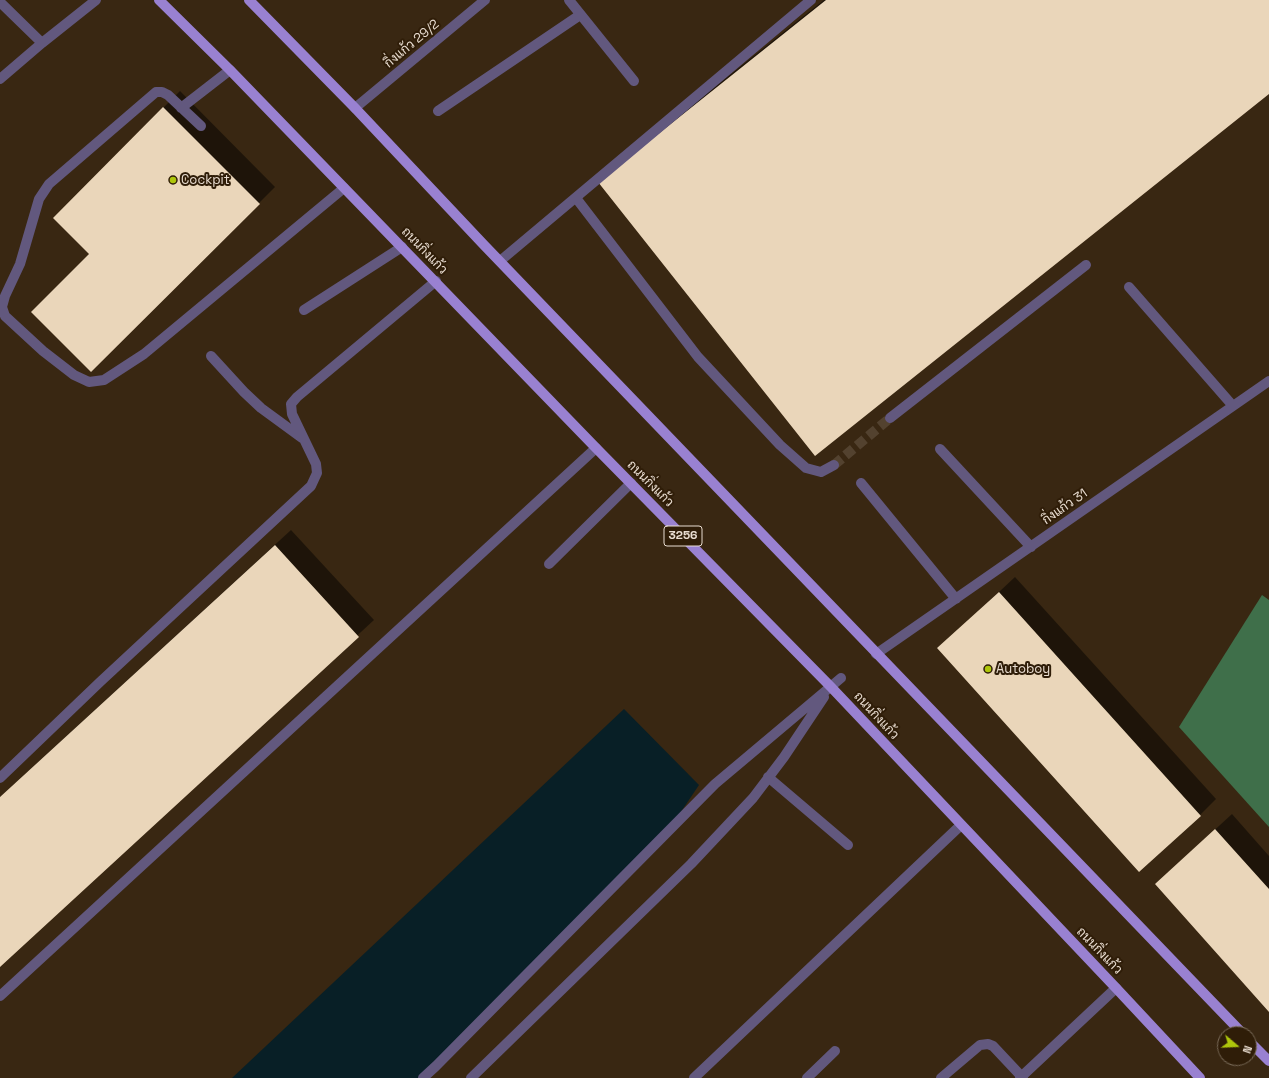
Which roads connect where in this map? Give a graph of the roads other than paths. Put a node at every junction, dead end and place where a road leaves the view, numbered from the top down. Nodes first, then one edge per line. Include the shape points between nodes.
1 (96, 0) edge
2 (159, 0) edge
3 (249, 0) edge
4 (485, 0) edge
5 (569, 0) edge
6 (811, 0) edge
7 (0, 2) edge
8 (580, 15) junction
9 (42, 43) junction
10 (230, 70) junction
11 (0, 79) edge
12 (634, 81) dead end
13 (181, 108) junction
14 (355, 108) junction
15 (438, 112) dead end
16 (201, 126) dead end
17 (344, 188) junction
18 (576, 198) junction
19 (402, 247) junction
20 (500, 261) junction
21 (1086, 265) dead end
22 (436, 281) junction
23 (1129, 287) dead end
24 (304, 310) dead end
25 (211, 356) dead end
26 (1269, 381) edge
27 (1233, 406) junction
28 (890, 418) tunnel mouth
29 (304, 439) junction
30 (596, 448) junction
31 (940, 449) dead end
32 (834, 465) tunnel mouth
33 (631, 483) junction
34 (861, 483) dead end
35 (1031, 547) junction
36 (549, 564) dead end
37 (956, 599) junction
38 (876, 654) junction
39 (841, 678) dead end
40 (831, 687) junction
41 (768, 777) junction
42 (0, 778) edge
43 (961, 824) junction
44 (848, 845) dead end
45 (1116, 988) junction
46 (0, 996) edge
47 (1234, 1026) edge
48 (1257, 1049) edge
49 (835, 1052) dead end
50 (1269, 1061) edge
51 (423, 1078) edge
52 (471, 1078) edge
53 (694, 1078) edge
54 (807, 1078) edge
55 (941, 1078) edge
56 (1022, 1078) edge
57 (1200, 1078) edge

1 - 9 street
2 - 10 main road, ถนนกิ่งแก้ว / 3256
3 - 14 main road
4 - 14 street, กิ่งแก้ว 29/2
5 - 8 street
6 - 18 street
7 - 9 street
8 - 12 street
8 - 15 street
9 - 11 street
10 - 13 street
10 - 17 main road, ถนนกิ่งแก้ว / 3256
13 - 16 street
13 - 17 street via 168,95 156,92 49,184 39,199 20,264 2,306 5,316 74,375 89,382 104,380 144,354
14 - 20 main road
17 - 19 main road, ถนนกิ่งแก้ว / 3256
18 - 20 street
18 - 32 street via 698,357 780,445 806,468 821,472
19 - 22 main road, ถนนกิ่งแก้ว / 3256
19 - 24 street
20 - 38 main road
21 - 28 street
22 - 29 street via 297,396 291,404 292,414
22 - 30 main road, ถนนกิ่งแก้ว / 3256
23 - 27 street
25 - 29 street via 261,408
26 - 27 street, กิ่งแก้ว 31
27 - 35 street, กิ่งแก้ว 31
29 - 42 street via 316,464 317,473 311,486
30 - 33 main road, ถนนกิ่งแก้ว / 3256
30 - 46 street
31 - 35 street
33 - 36 street
33 - 40 main road, ถนนกิ่งแก้ว / 3256
34 - 37 street
35 - 37 street, กิ่งแก้ว 31
37 - 38 street, กิ่งแก้ว 31
38 - 47 main road
39 - 40 street
40 - 41 street
40 - 43 main road, ถนนกิ่งแก้ว / 3256
40 - 51 street via 715,784
41 - 44 street
41 - 52 street via 753,798 691,864
43 - 45 main road, ถนนกิ่งแก้ว / 3256
43 - 53 street
45 - 56 street
45 - 57 main road, ถนนกิ่งแก้ว / 3256
48 - 50 main road
49 - 54 street
55 - 56 street via 980,1045 988,1044

